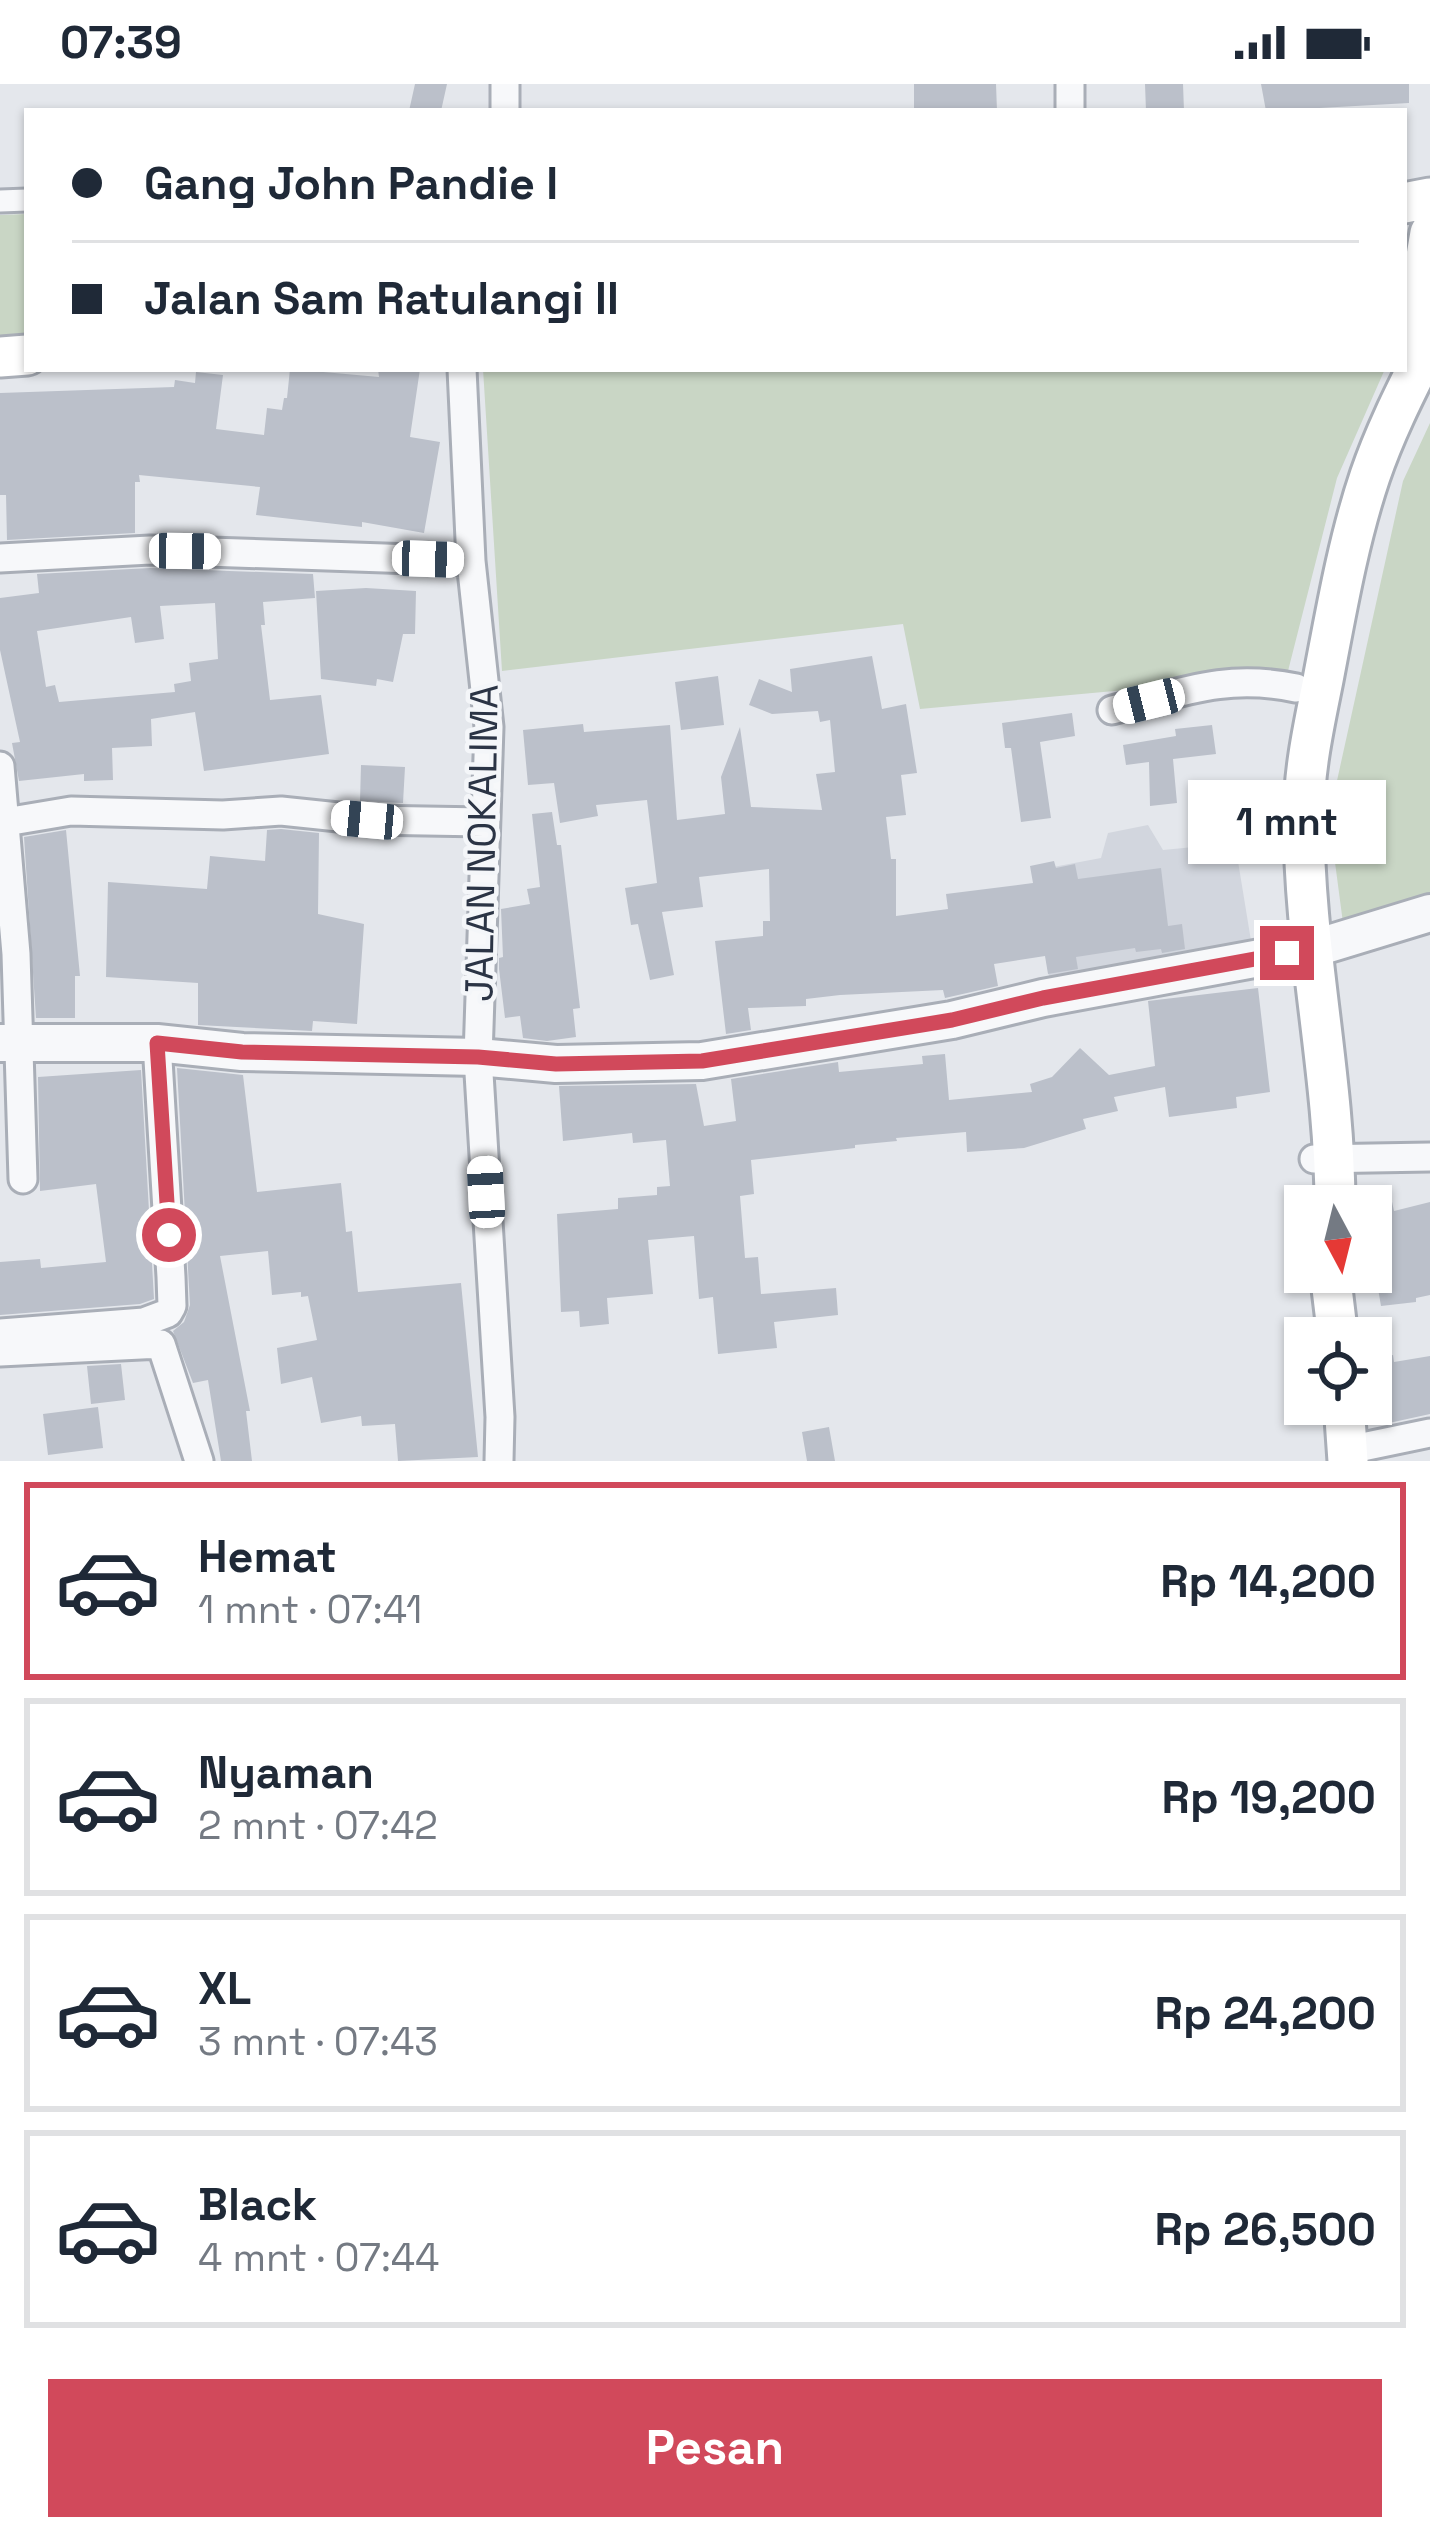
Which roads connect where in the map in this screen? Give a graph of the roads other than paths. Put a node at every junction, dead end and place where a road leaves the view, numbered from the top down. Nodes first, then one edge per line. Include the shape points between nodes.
1 (1430, 234) edge
2 (1407, 335) edge
3 (1430, 343) edge
4 (462, 372) edge
5 (1394, 372) edge
6 (0, 558) edge
7 (471, 561) junction
8 (1296, 688) junction
9 (1112, 710) dead end
10 (0, 766) edge
11 (484, 822) junction
12 (3, 823) edge
13 (1430, 913) edge
14 (1300, 951) junction
15 (157, 1043) junction
16 (10, 1044) edge
17 (478, 1057) junction
18 (1430, 1157) edge
19 (1324, 1159) junction
20 (23, 1179) dead end
21 (1322, 1185) edge
22 (1330, 1185) edge
23 (0, 1333) edge
24 (0, 1352) edge
25 (1346, 1425) edge
26 (1430, 1433) edge
27 (1348, 1456) edge
28 (199, 1461) edge
29 (499, 1461) edge

1 - 2 main road
3 - 14 main road via 1369,480 1335,615 1307,762
4 - 7 street, JALAN NOKALIMA
5 - 8 main road via 1330,538
6 - 7 street via 149,550
7 - 11 street, JALAN NOKALIMA via 489,727
8 - 9 street via 1224,681
8 - 14 main road via 1279,824
10 - 12 street
11 - 12 street via 71,811
11 - 17 street, JALAN NOKALIMA
12 - 16 street
13 - 14 street
14 - 17 street via 719,1059 556,1064
14 - 19 main road
15 - 16 street
15 - 17 street
15 - 23 street via 172,1306 144,1322
16 - 20 street
17 - 29 street, JALAN NOKALIMA
18 - 19 street
19 - 21 main road
19 - 22 main road
24 - 28 street via 161,1344
25 - 27 main road
26 - 27 street

